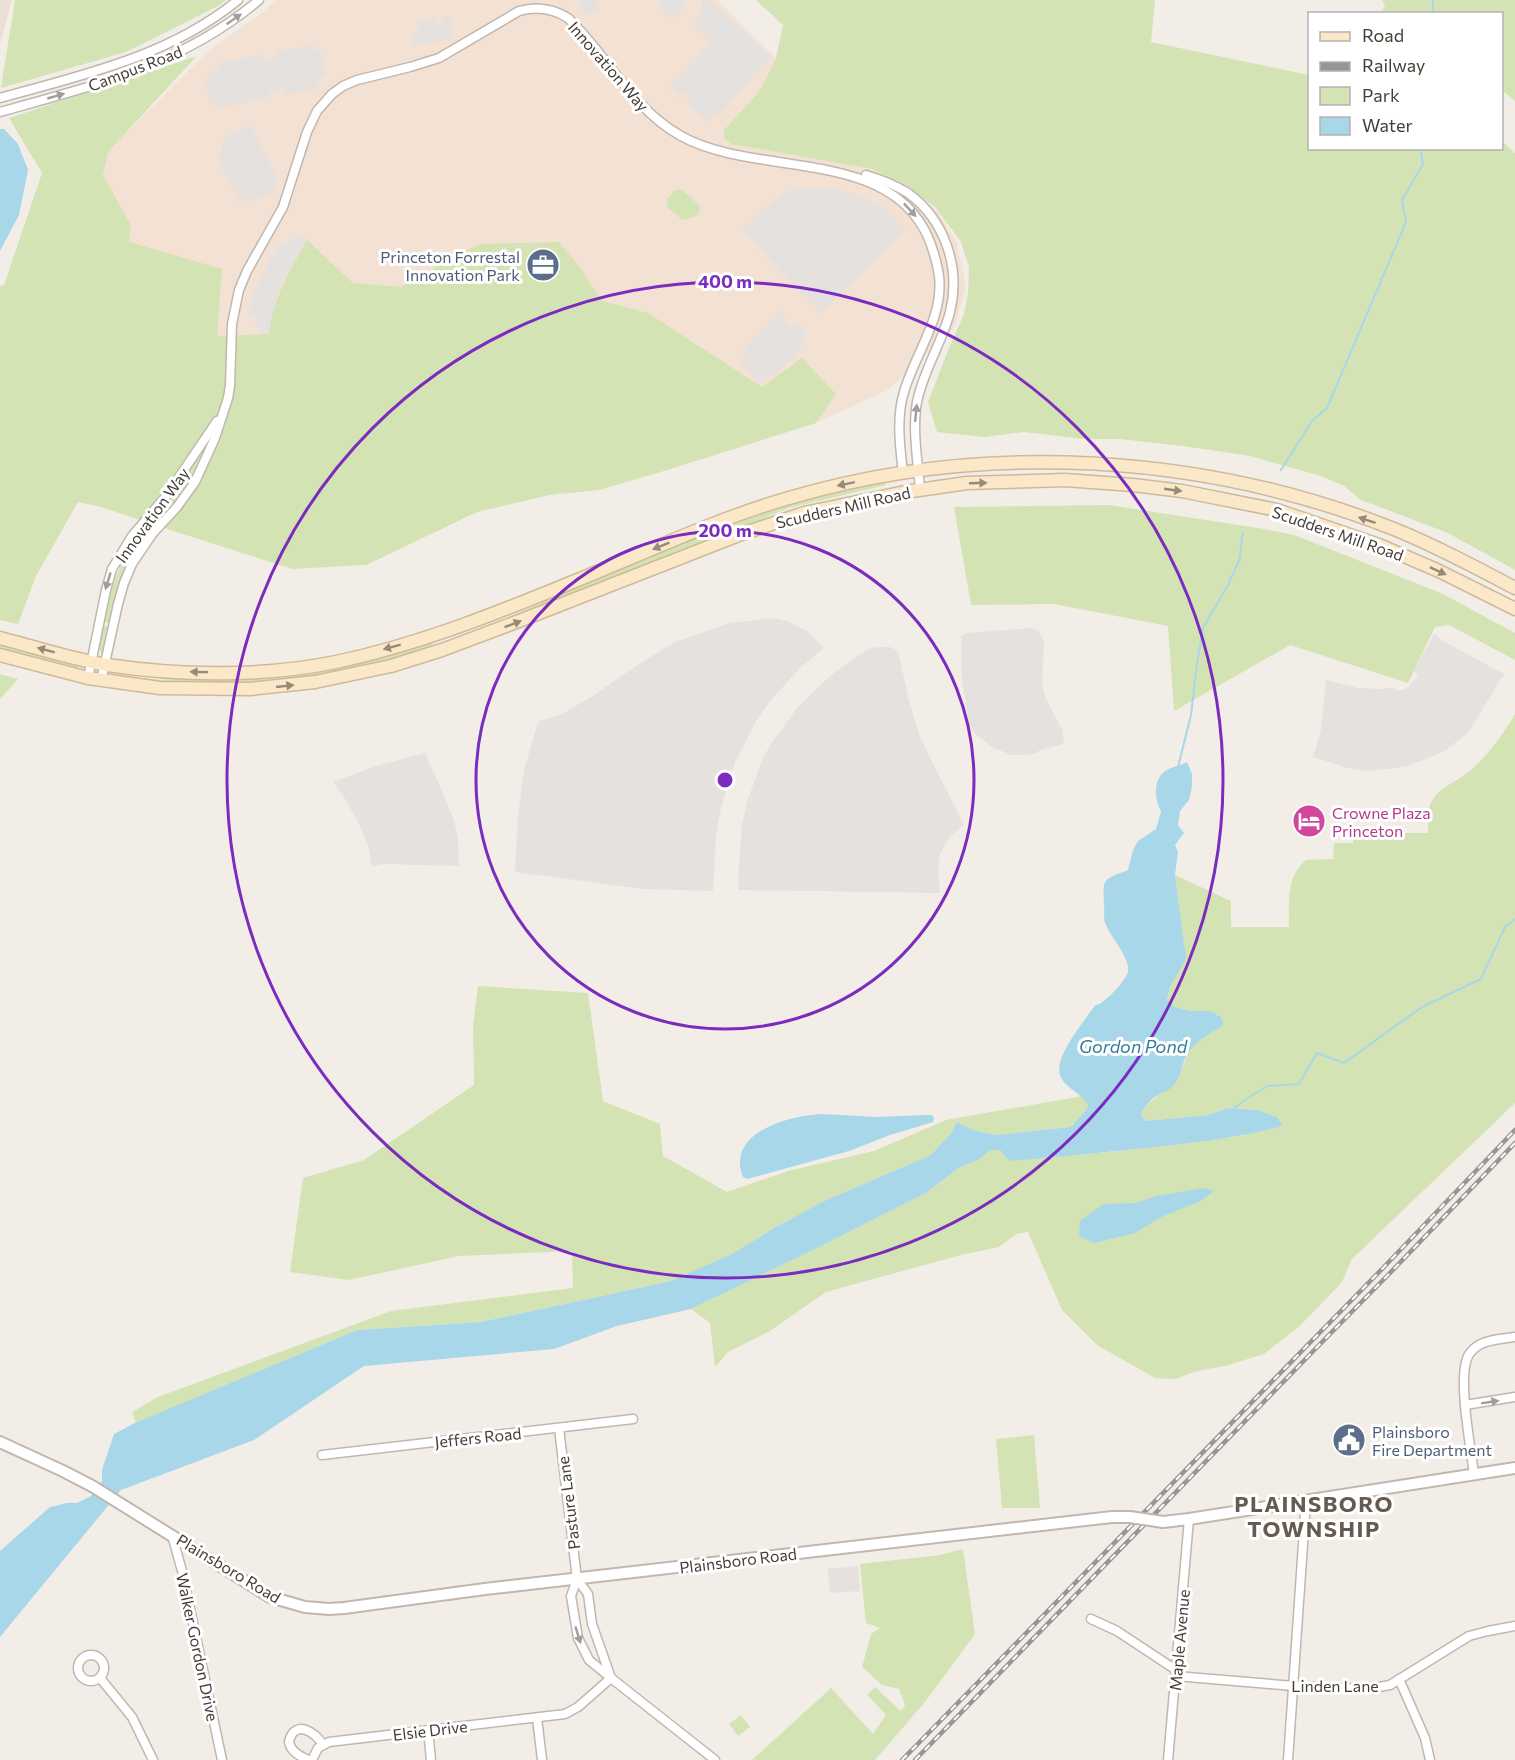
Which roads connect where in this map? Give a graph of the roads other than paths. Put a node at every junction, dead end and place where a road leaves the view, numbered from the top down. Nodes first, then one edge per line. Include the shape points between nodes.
1 (238, 0) edge
2 (259, 0) edge
3 (0, 98) edge
4 (0, 112) edge
5 (842, 173) junction
6 (224, 411) junction
7 (919, 471) junction
8 (903, 473) junction
9 (177, 482) junction
10 (920, 490) junction
11 (189, 491) junction
12 (1515, 588) edge
13 (1515, 609) edge
14 (0, 638) edge
15 (0, 655) edge
16 (98, 663) junction
17 (95, 680) junction
18 (1515, 1337) edge
19 (1515, 1398) edge
20 (1465, 1405) junction
21 (633, 1419) dead end
22 (559, 1428) junction
23 (0, 1442) edge
24 (322, 1455) dead end
25 (1515, 1468) edge
26 (1474, 1475) junction
27 (1305, 1501) junction
28 (1189, 1520) junction
29 (172, 1535) junction
30 (577, 1579) junction
31 (1091, 1619) dead end
32 (1515, 1626) edge
33 (1176, 1673) junction
34 (100, 1678) dead end
35 (610, 1678) junction
36 (1400, 1679) junction
37 (1294, 1686) junction
38 (537, 1718) junction
39 (428, 1730) junction
40 (323, 1744) junction
41 (153, 1760) edge
42 (222, 1760) edge
43 (310, 1760) edge
44 (431, 1760) edge
45 (542, 1760) edge
46 (715, 1760) edge
47 (1168, 1760) edge
48 (1288, 1760) edge
49 (1430, 1760) edge

1 - 3 street, Campus Road via 199,27 135,58
4 -> 2 street, Campus Road via 114,80 152,65 201,41
5 - 6 street, Innovation Way via 713,150 681,136 636,100 568,18 547,8 519,11 439,58 343,86 317,111 283,207 239,290
7 -> 5 street, Innovation Way via 916,409 951,310 954,269 933,218 908,193 865,174
5 -> 8 street, Innovation Way via 889,191 915,213 928,236 939,276 936,312 902,399 899,429
6 - 9 street, Innovation Way
6 - 11 street, Innovation Way
7 - 8 main road, Scudders Mill Road
7 - 10 street, Innovation Way
12 -> 7 main road, Scudders Mill Road via 1430,544 1371,521 1291,495 1211,477 1117,465 1046,462
8 -> 16 main road, Scudders Mill Road via 757,508 497,612 399,646 335,662 273,670 207,672 170,672
9 - 11 street
9 -> 16 street, Innovation Way via 132,536 112,569
10 -> 13 main road, Scudders Mill Road via 967,483 1065,480 1133,485 1241,502 1278,510 1378,544
17 -> 10 main road, Scudders Mill Road via 160,688 250,689 370,671 469,640 804,513
11 - 16 street, Innovation Way via 132,564 114,626
16 -> 14 main road, Scudders Mill Road
15 - 17 main road, Scudders Mill Road
16 - 17 street
16 - 17 street
18 - 20 street via 1477,1346 1467,1357
20 -> 19 street
20 - 26 street
21 - 22 street, Jeffers Road
22 - 24 street, Jeffers Road
22 - 30 street, Pasture Lane
23 - 29 street, Plainsboro Road via 92,1486
25 - 26 street, Plainsboro Road
26 - 27 street, Plainsboro Road
27 - 28 street, Plainsboro Road
27 - 37 street
28 - 30 street, Plainsboro Road, bridge via 1163,1522 1130,1517 1078,1521
28 - 33 street, Maple Avenue
29 - 30 street, Plainsboro Road via 270,1597 318,1609
29 - 42 street, Walker Gordon Drive
30 - 35 street via 588,1594 594,1632
30 -> 35 street via 571,1596 578,1638 589,1660
31 - 33 street via 1117,1631
32 - 36 street, Linden Lane via 1469,1636
33 - 37 street, Linden Lane
33 - 47 street, Maple Avenue
34 - 41 street via 132,1717
35 - 38 street, Elsie Drive via 573,1710
35 - 46 street
36 - 37 street, Linden Lane via 1368,1689
36 - 49 street
37 - 48 street
38 - 39 street, Elsie Drive
38 - 45 street
39 - 40 street, Elsie Drive
39 - 44 street
40 - 43 street
40 - 43 street via 306,1730 293,1733 289,1739 291,1749

